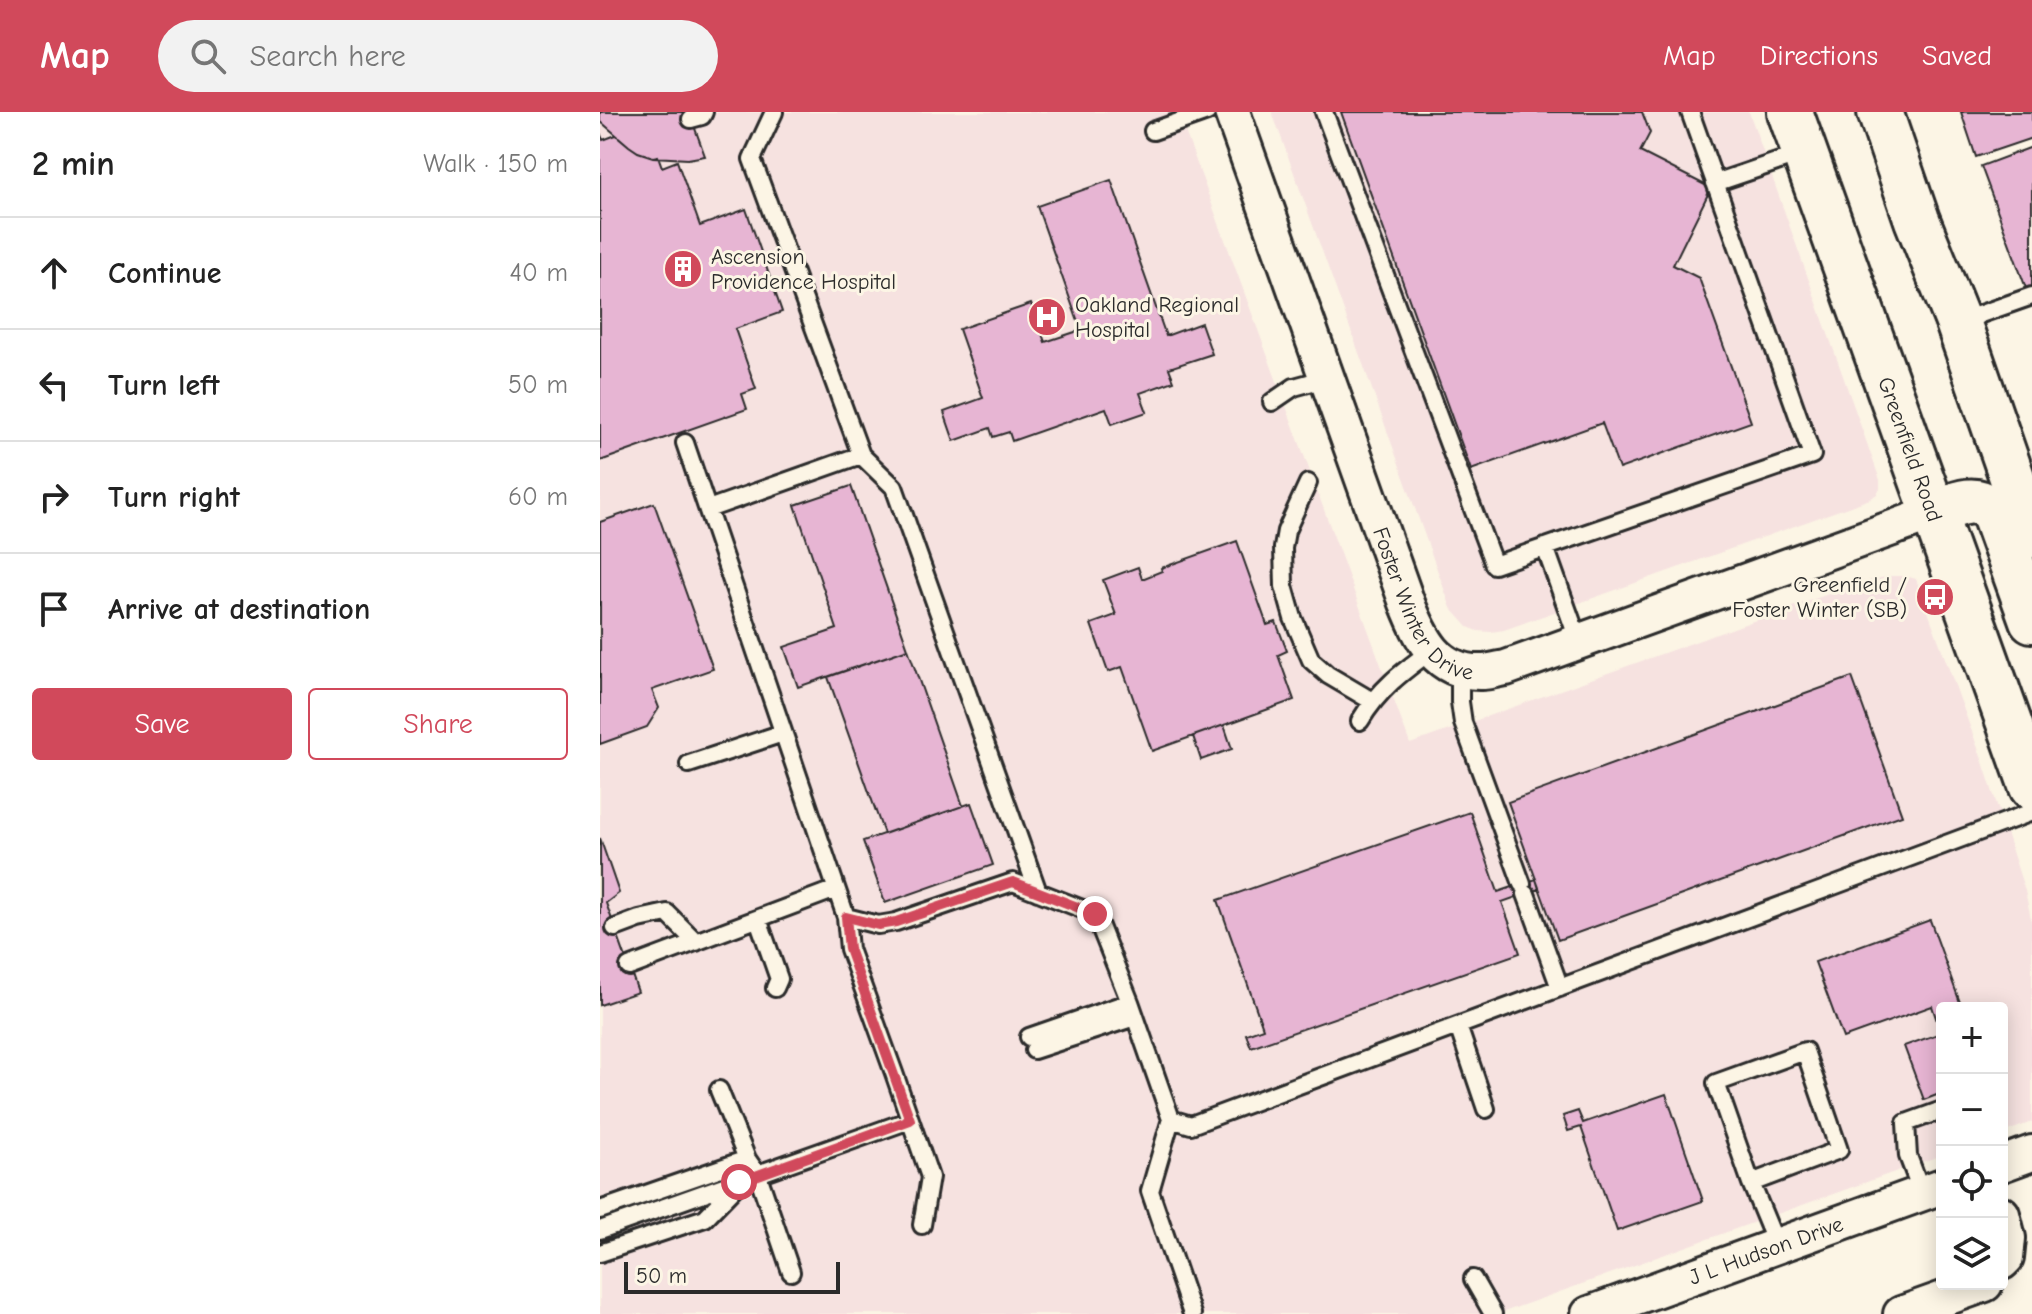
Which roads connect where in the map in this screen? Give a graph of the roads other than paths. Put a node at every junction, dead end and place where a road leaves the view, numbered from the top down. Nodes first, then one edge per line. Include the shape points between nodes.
1 (774, 112) edge
2 (1207, 112) edge
3 (1232, 112) edge
4 (1324, 112) edge
5 (1690, 112) edge
6 (1790, 112) edge
7 (1880, 112) edge
8 (1153, 131) dead end
9 (1804, 153) junction
10 (1715, 183) junction
11 (2032, 296) edge
12 (1958, 322) junction
13 (1327, 378) junction
14 (1272, 402) dead end
15 (685, 443) dead end
16 (861, 455) junction
17 (1308, 483) dead end
18 (708, 509) junction
19 (1934, 513) junction
20 (2030, 523) edge
21 (1545, 547) junction
22 (1967, 606) junction
23 (2032, 620) edge
24 (1579, 642) junction
25 (1432, 650) junction
26 (1460, 669) junction
27 (1372, 701) junction
28 (2032, 703) edge
29 (1360, 721) dead end
30 (783, 733) junction
31 (689, 764) dead end
32 (2032, 787) edge
33 (2032, 812) edge
34 (836, 889) junction
35 (1038, 892) junction
36 (846, 917) junction
37 (758, 919) junction
38 (615, 928) dead end
39 (696, 942) junction
40 (629, 967) dead end
41 (775, 988) dead end
42 (1560, 988) junction
43 (1132, 1009) junction
44 (1458, 1026) junction
45 (1031, 1044) dead end
46 (719, 1090) dead end
47 (1486, 1109) dead end
48 (1936, 1112) edge
49 (1171, 1119) junction
50 (910, 1120) junction
51 (2032, 1153) edge
52 (747, 1159) junction
53 (2008, 1162) edge
54 (758, 1175) junction
55 (739, 1182) junction
56 (1751, 1183) junction
57 (1932, 1189) edge
58 (600, 1210) edge
59 (922, 1225) dead end
60 (600, 1230) edge
61 (1777, 1246) junction
62 (600, 1253) edge
63 (2032, 1268) edge
64 (791, 1272) dead end
65 (2008, 1276) edge
66 (1473, 1279) dead end
67 (1966, 1290) edge
68 (1918, 1311) edge
69 (1192, 1314) edge
70 (1493, 1314) edge
71 (1589, 1314) edge

1 - 16 lane via 752,159
2 - 8 lane
3 - 13 street, Foster Winter Drive
4 - 21 lane via 1494,565
5 - 10 lane
6 - 9 main road, Greenfield Road
7 - 12 main road
9 - 10 lane
9 - 19 main road, Greenfield Road
10 - 21 lane via 1812,455
11 - 12 lane
12 - 20 main road
13 - 14 lane via 1294,387
13 - 25 street, Foster Winter Drive via 1407,603
15 - 18 lane
16 - 18 lane
16 - 35 lane via 894,487
17 - 27 lane via 1283,548 1284,586 1293,618 1311,660
18 - 30 lane
19 - 22 main road, Greenfield Road
19 - 23 main road via 1962,502 1982,501 1992,509
19 - 24 street, Foster Winter Drive
21 - 24 lane
22 - 28 main road via 2007,633
22 - 32 main road, Greenfield Road
24 - 26 street, Foster Winter Drive via 1506,668
25 - 26 street, Foster Winter Drive
25 - 27 lane
26 - 42 lane via 1463,723
27 - 29 lane
30 - 31 lane
30 - 34 lane
33 - 42 lane
34 - 36 lane
34 - 37 lane
35 - 36 lane via 1013,882 896,922 878,925
35 - 43 lane via 1095,914
36 - 50 lane via 849,949
37 - 39 lane
37 - 41 lane via 779,979
38 - 39 lane via 667,913
39 - 40 lane
42 - 44 lane
43 - 45 lane
43 - 49 lane
44 - 47 lane
44 - 49 lane via 1191,1125
46 - 52 lane
48 - 57 lane via 1906,1123 1908,1156
49 - 69 lane via 1150,1191
50 - 54 lane
50 - 59 lane via 930,1177
51 - 53 street
52 - 54 lane
52 - 58 lane
54 - 55 lane
54 - 64 lane
55 - 60 lane
55 - 62 lane via 705,1218
56 - 56 lane via 1716,1083 1805,1051 1839,1150
56 - 61 lane
57 - 61 street, J L Hudson Drive
61 - 71 street, J L Hudson Drive
63 - 65 street
66 - 70 lane
67 - 68 street

